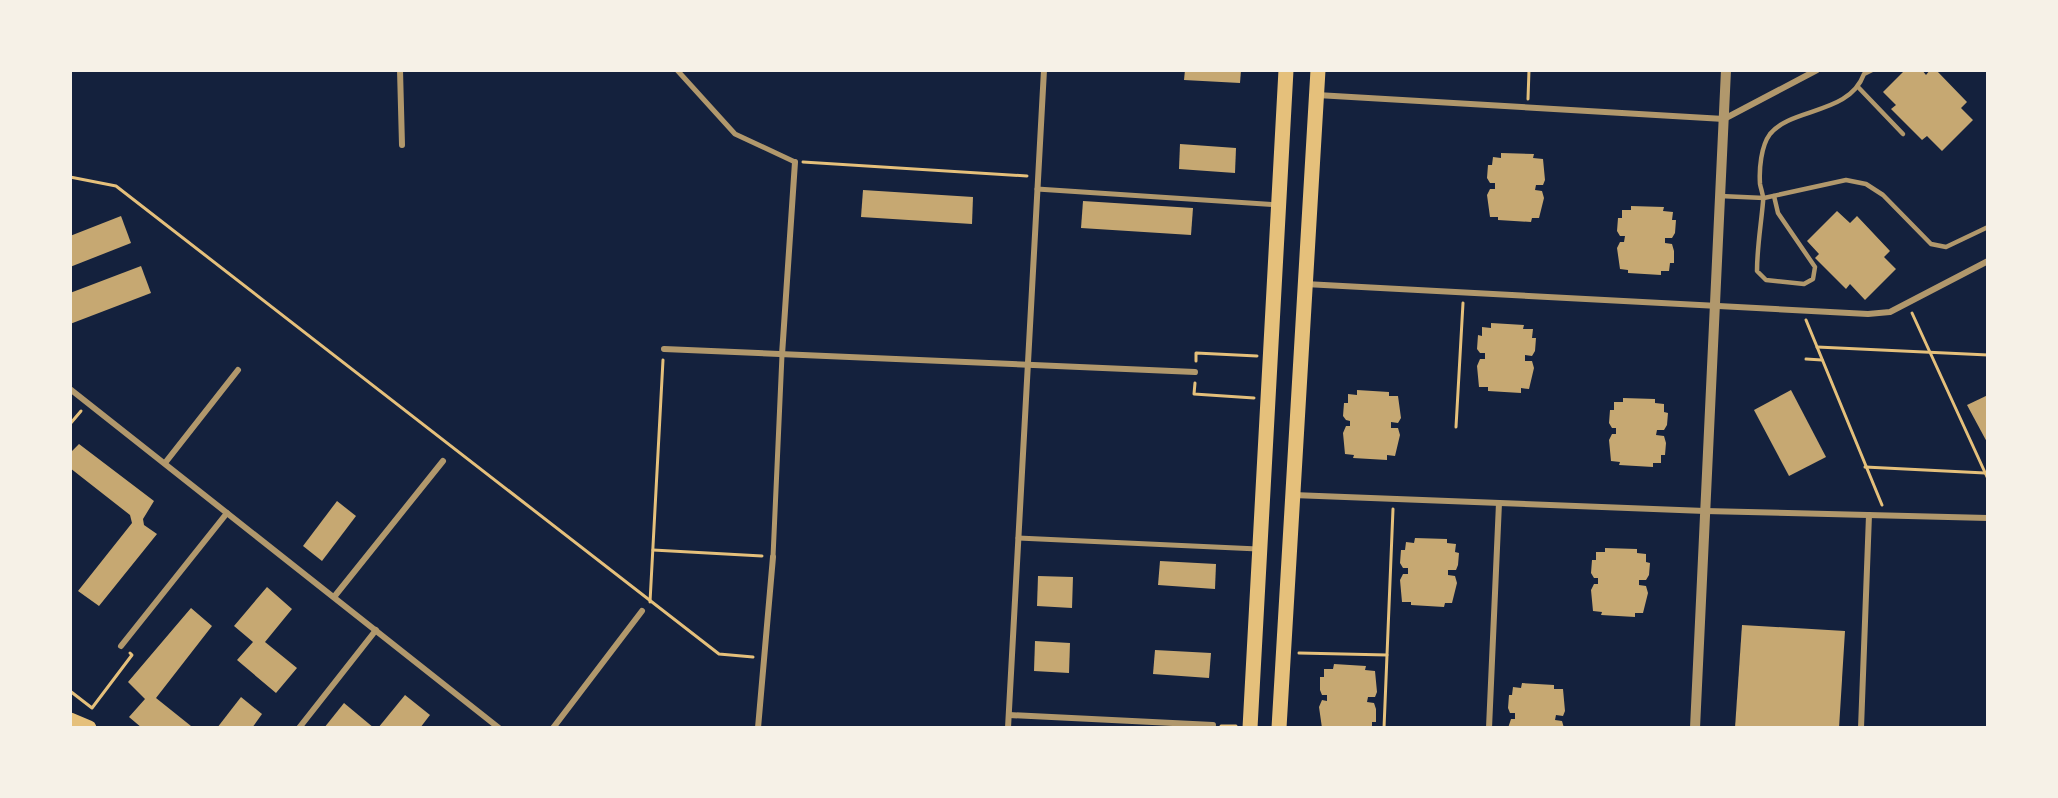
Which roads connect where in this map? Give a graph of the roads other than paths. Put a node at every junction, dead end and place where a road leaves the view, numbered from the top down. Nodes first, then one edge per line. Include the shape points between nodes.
1 (400, 70) edge
2 (678, 70) edge
3 (1044, 70) edge
4 (1286, 70) edge
5 (1318, 70) edge
6 (1726, 70) edge
7 (1816, 70) edge
8 (1872, 70) edge
9 (1859, 88) junction
10 (1316, 95) junction
11 (1724, 118) junction
12 (1903, 134) dead end
13 (402, 145) dead end
14 (795, 162) joint
15 (1037, 189) junction
16 (1720, 196) junction
17 (1774, 196) junction
18 (1764, 198) junction
19 (1278, 205) junction
20 (1988, 227) edge
21 (1986, 262) edge
22 (1988, 271) edge
23 (1305, 284) junction
24 (1715, 305) junction
25 (664, 349) road end
26 (782, 354) junction
27 (1028, 365) junction
28 (238, 370) dead end
29 (1195, 372) road end
30 (70, 389) edge
31 (443, 461) dead end
32 (165, 464) junction
33 (1293, 495) junction
34 (1499, 503) junction
35 (1705, 511) junction
36 (227, 513) junction
37 (1869, 515) junction
38 (1988, 518) edge
39 (1018, 538) junction
40 (1259, 550) junction
41 (772, 557) joint
42 (334, 597) junction
43 (642, 611) road end
44 (375, 630) junction
45 (122, 646) road end
46 (1009, 715) junction
47 (70, 720) edge
48 (1213, 725) road end
49 (1250, 727) edge
50 (89, 728) edge
51 (299, 728) edge
52 (499, 728) edge
53 (553, 728) edge
54 (758, 728) edge
55 (1008, 728) edge
56 (1279, 728) edge
57 (1489, 728) edge
58 (1695, 728) edge
59 (1861, 728) edge

1 - 13 street
2 - 14 street via 735,134
3 - 15 street
4 - 19 main road
5 - 10 main road
6 - 11 street
7 - 11 street
8 - 9 lane via 1864,74
9 - 12 lane
9 - 18 lane via 1782,124 1769,135 1762,155 1760,184
10 - 11 street
10 - 23 main road
11 - 16 street
14 - 26 street
15 - 19 street
15 - 27 street
16 - 18 lane
16 - 24 street
17 - 18 lane
17 - 18 lane via 1778,213 1815,267 1813,279 1804,284 1766,280 1757,271
17 - 20 lane via 1846,180 1866,184 1883,195 1931,244 1946,247
19 - 40 main road
21 - 22 street
21 - 24 street via 1890,312
23 - 24 street
23 - 33 main road
24 - 35 street
25 - 26 street
26 - 27 street
26 - 41 street
27 - 29 street
27 - 39 street
28 - 32 street
30 - 32 street
31 - 42 street
32 - 36 street
33 - 34 street
33 - 56 main road
34 - 35 street
34 - 57 street
35 - 37 street
35 - 58 street
36 - 42 street
36 - 45 street
37 - 38 street
37 - 59 street
39 - 40 street
39 - 46 street
40 - 49 main road
41 - 54 street
42 - 44 street
43 - 53 street
44 - 51 street
44 - 52 street
46 - 48 street
46 - 55 street
47 - 50 main road

